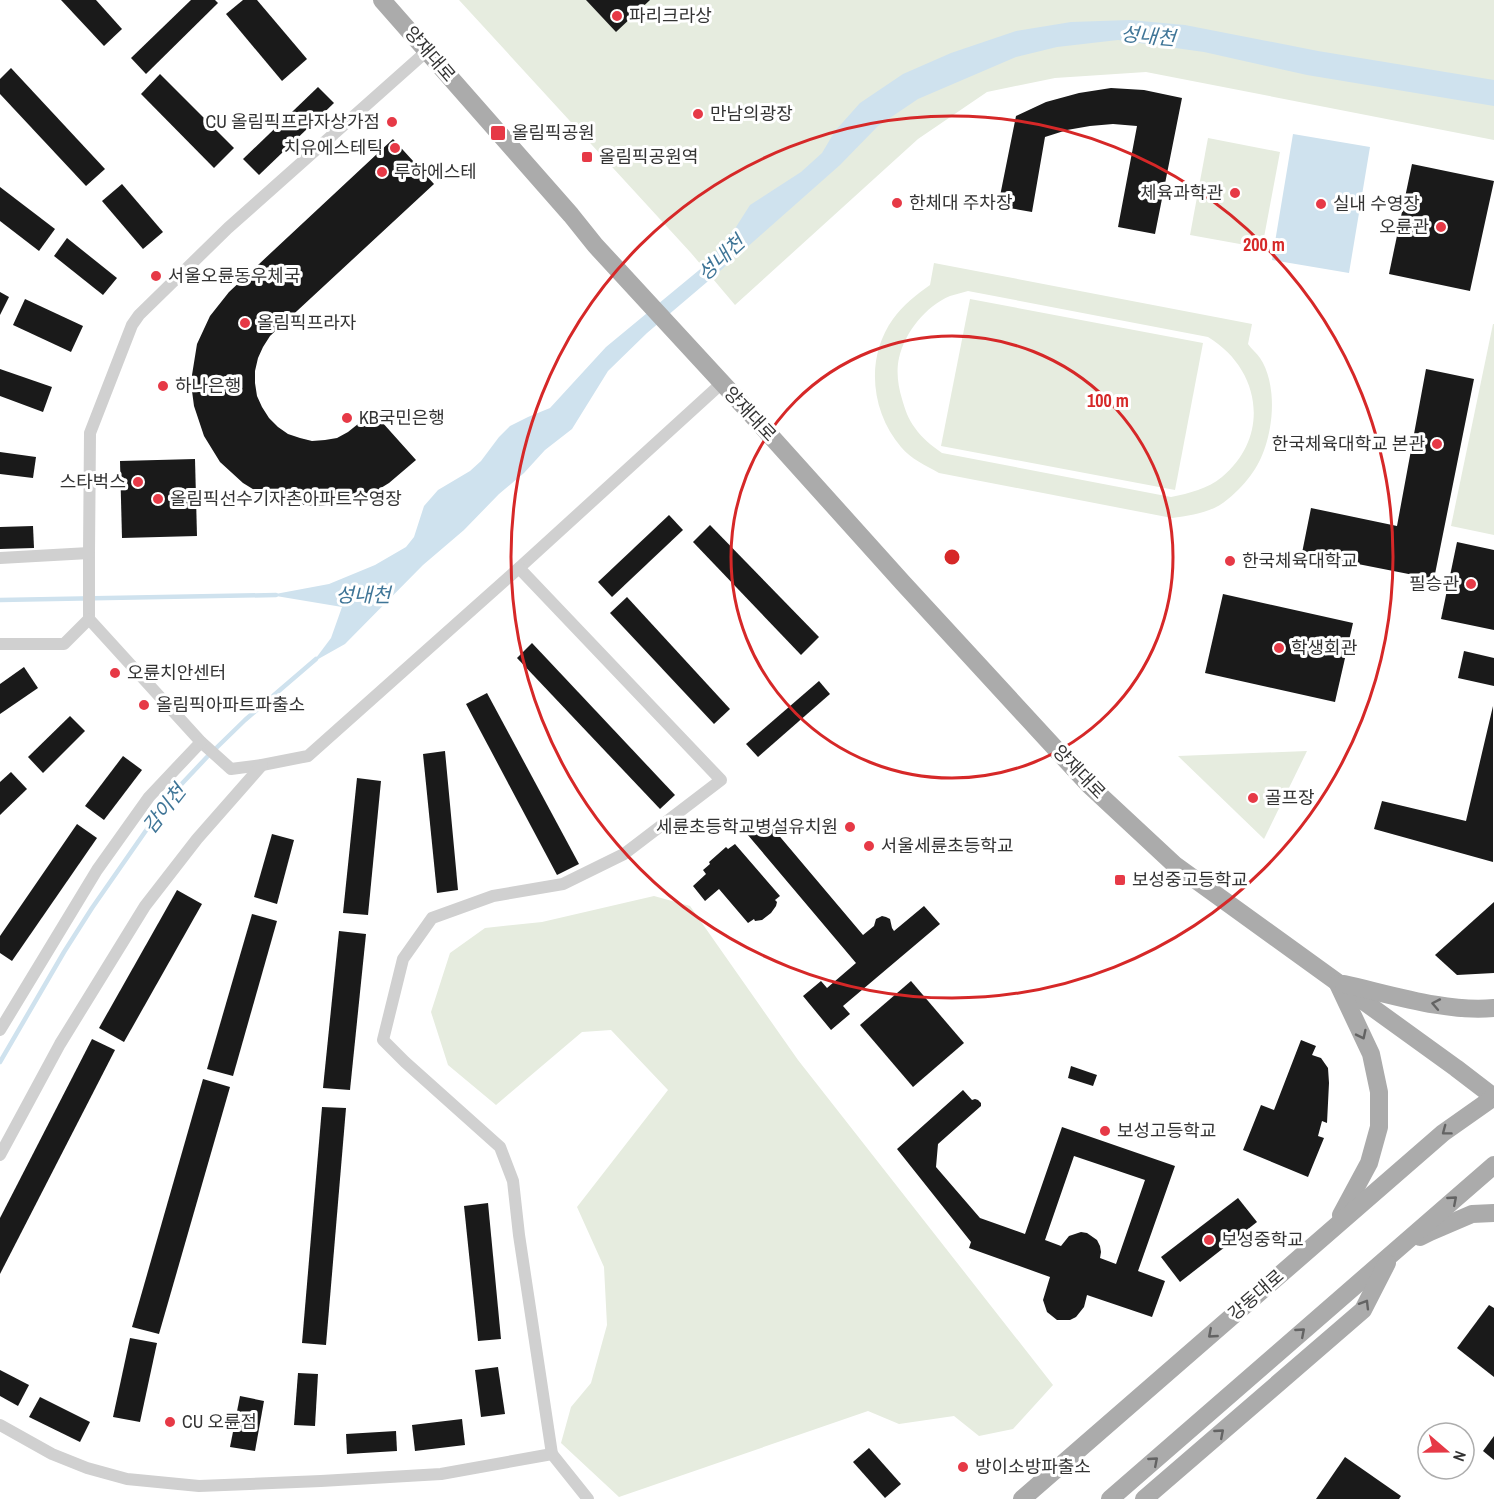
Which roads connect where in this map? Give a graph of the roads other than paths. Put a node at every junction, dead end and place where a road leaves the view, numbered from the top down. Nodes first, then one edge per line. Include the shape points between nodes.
1 (382, 0) edge
2 (427, 51) junction
3 (722, 383) junction
4 (89, 553) junction
5 (0, 558) edge
6 (519, 568) junction
7 (89, 620) junction
8 (0, 644) edge
9 (201, 742) junction
10 (262, 765) junction
11 (1337, 982) junction
12 (1494, 1008) edge
13 (0, 1030) edge
14 (1494, 1097) edge
15 (0, 1155) edge
16 (1494, 1165) edge
17 (1494, 1213) edge
18 (1335, 1226) junction
19 (1393, 1252) junction
20 (0, 1425) edge
21 (552, 1454) junction
22 (588, 1499) edge
23 (1022, 1499) edge
24 (1110, 1499) edge
25 (1144, 1499) edge

1 - 2 main road, 양재대로
2 - 3 main road, 양재대로 via 595,245
2 - 4 street via 228,228 132,325 90,433
3 - 6 street
3 - 11 main road, 양재대로 via 1089,785 1175,865
4 - 5 street
4 - 7 street
6 - 10 street via 308,756
6 - 21 street via 721,780 624,854 563,884 494,896 432,918 403,959 383,1040 500,1147 513,1181
7 - 8 street via 64,644
7 - 9 street
9 - 10 street via 231,769
9 - 13 street via 149,797 97,870
10 - 15 street via 197,838 145,906 60,1044
12 -> 11 main road via 1441,1005
11 - 14 main road, 양재대로
11 -> 18 main road via 1371,1054 1379,1127 1369,1163
14 -> 18 main road, 강동대로 via 1443,1133
19 -> 16 main road
17 - 19 main road via 1472,1214
18 -> 23 main road, 강동대로
24 -> 19 main road
25 -> 19 main road via 1363,1310
20 - 21 street via 87,1468 126,1479 199,1486 441,1474
21 - 22 street

